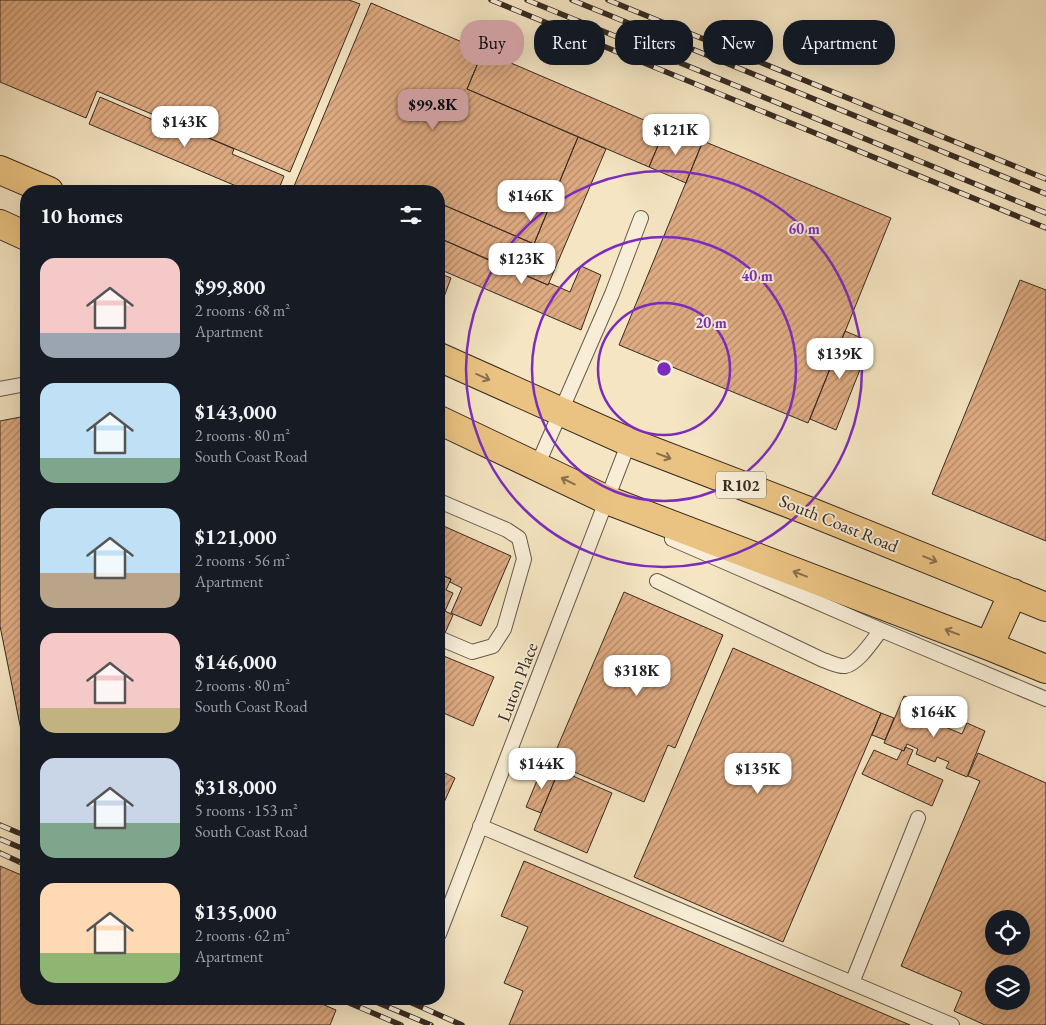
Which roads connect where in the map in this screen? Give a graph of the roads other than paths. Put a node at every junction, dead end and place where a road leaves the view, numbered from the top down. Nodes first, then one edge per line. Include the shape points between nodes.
1 (0, 170) edge
2 (35, 185) edge
3 (641, 218) dead end
4 (0, 224) edge
5 (20, 233) edge
6 (445, 360) edge
7 (20, 385) edge
8 (0, 389) edge
9 (562, 411) junction
10 (445, 423) edge
11 (629, 442) junction
12 (537, 466) junction
13 (445, 504) edge
14 (605, 504) junction
15 (657, 581) dead end
16 (1013, 593) junction
17 (1046, 607) edge
18 (881, 630) junction
19 (445, 641) edge
20 (989, 646) junction
21 (1046, 669) edge
22 (1046, 699) edge
23 (918, 818) dead end
24 (480, 826) junction
25 (445, 918) edge
26 (852, 983) junction
27 (952, 1025) edge

1 - 2 highway
3 - 9 lane
4 - 5 highway
6 -> 9 highway, South Coast Road / R102
7 - 8 lane
9 - 11 highway, South Coast Road / R102
9 - 12 lane
10 - 12 highway
11 - 14 lane, Luton Place
11 -> 16 highway, South Coast Road / R102
14 -> 12 highway
13 - 19 lane via 519,538 524,559 504,629 492,646 472,652
14 - 18 lane
20 -> 14 highway
14 - 24 lane, Luton Place
15 - 18 lane via 844,667 858,658
16 - 17 highway, South Coast Road / R102
16 - 20 highway
18 - 22 lane
20 - 21 highway
23 - 26 lane
24 - 25 lane, Luton Place
24 - 26 lane
26 - 27 lane

